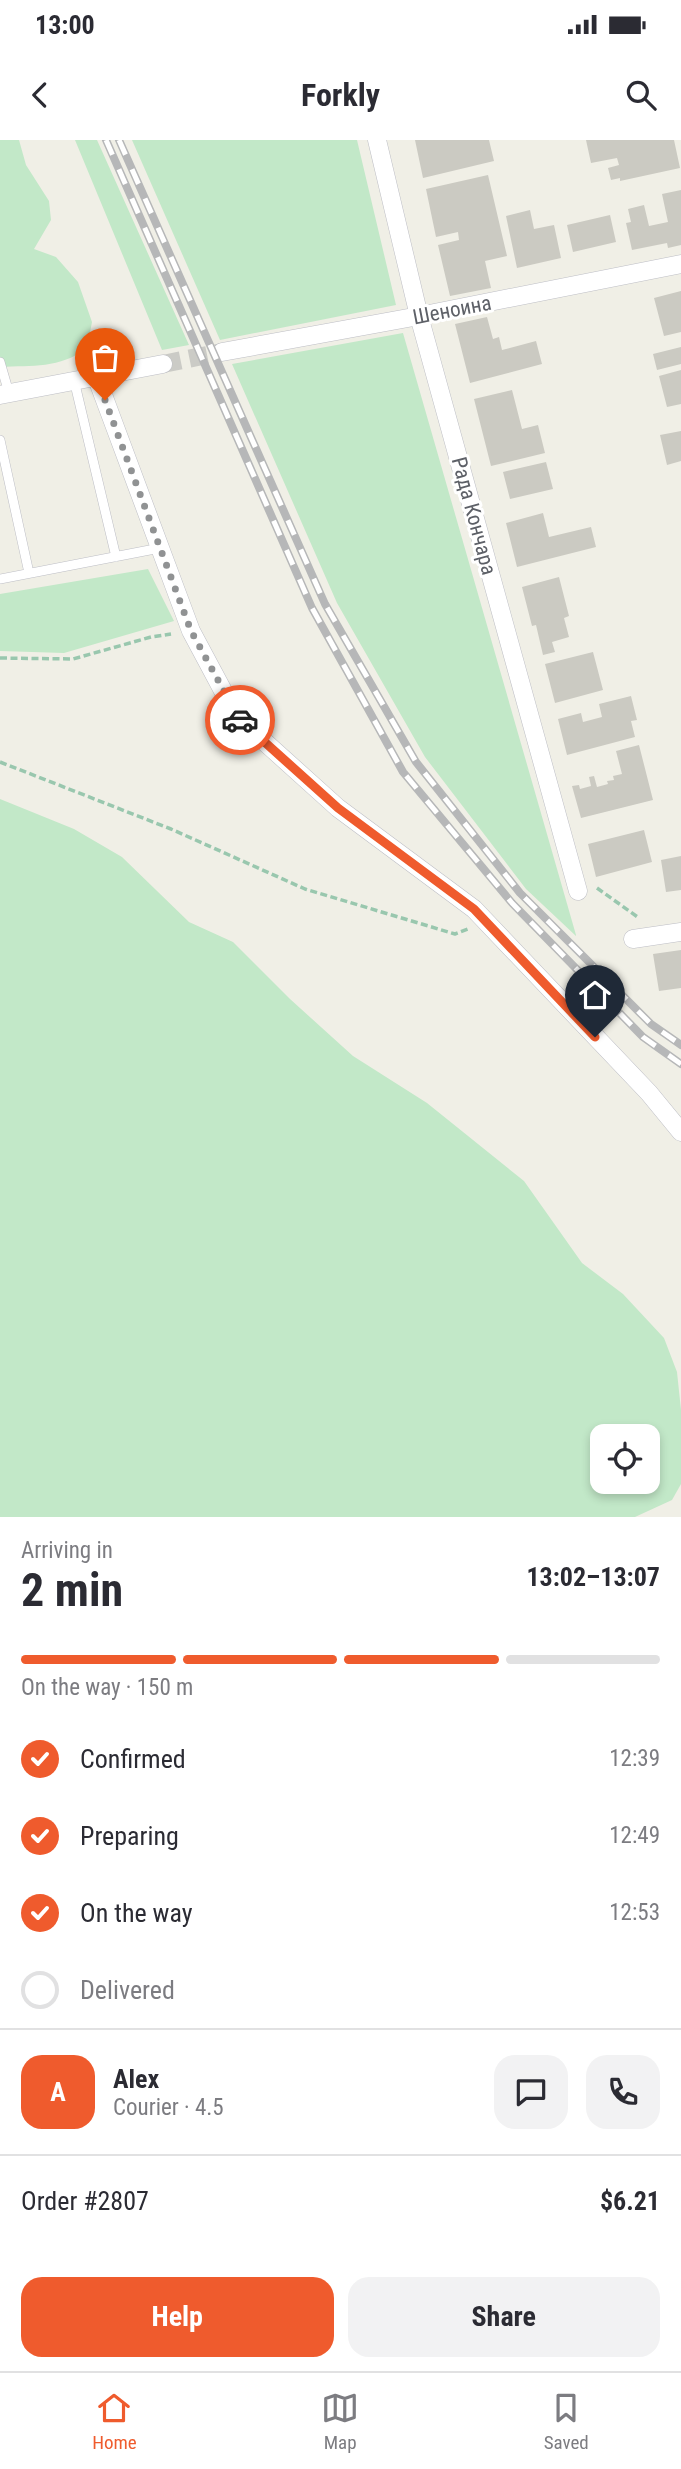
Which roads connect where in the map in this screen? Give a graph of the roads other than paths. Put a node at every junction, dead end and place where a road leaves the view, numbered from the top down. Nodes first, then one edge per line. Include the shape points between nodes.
1 (377, 140) edge
2 (681, 264) edge
3 (419, 316) junction
4 (222, 352) tunnel mouth
5 (0, 362) edge
6 (163, 364) tunnel mouth
7 (96, 376) junction
8 (74, 380) junction
9 (4, 394) edge
10 (0, 440) edge
11 (160, 548) junction
12 (116, 557) junction
13 (29, 573) junction
14 (0, 579) edge
15 (578, 891) dead end
16 (681, 932) edge
17 (633, 939) dead end
18 (681, 1132) edge

1 - 3 street, Рада Кончара
2 - 3 street, Шеноина
3 - 4 street, Шеноина
3 - 15 street, Рада Кончара
5 - 9 lane
6 - 7 street
7 - 8 street
7 - 11 street
8 - 9 street
8 - 12 lane
10 - 13 lane
11 - 12 lane
11 - 18 street via 191,631 237,717 338,808 474,909
12 - 13 lane
13 - 14 lane
16 - 17 street

